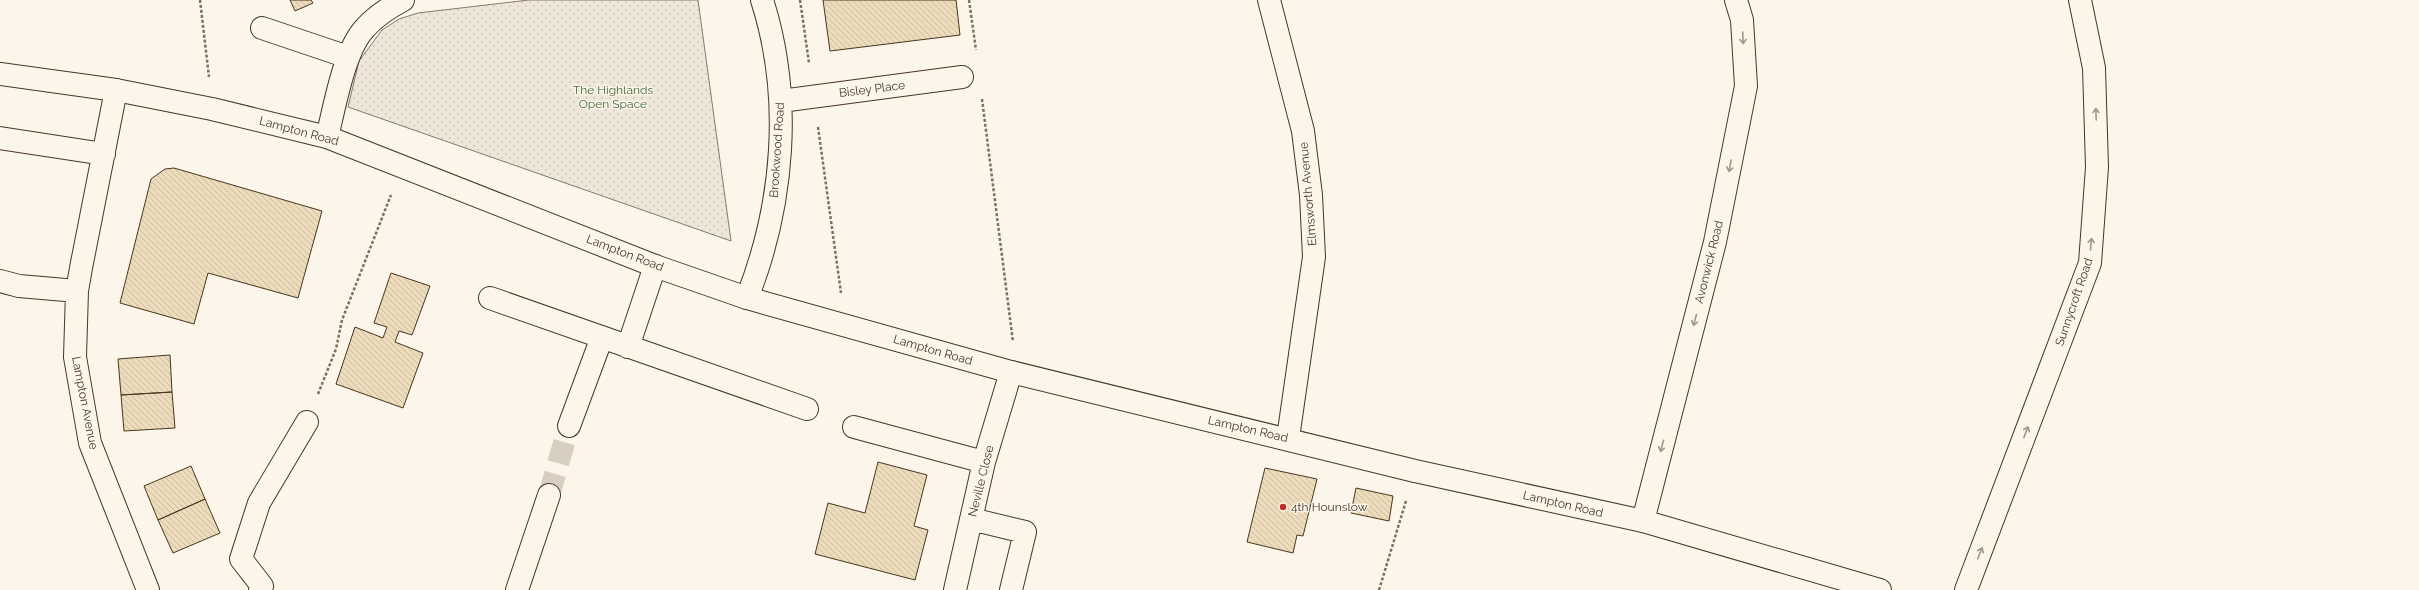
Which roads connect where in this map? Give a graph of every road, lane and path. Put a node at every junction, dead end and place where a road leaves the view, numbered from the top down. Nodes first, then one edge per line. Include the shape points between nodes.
1 (200, 0) edge
2 (403, 0) edge
3 (762, 0) edge
4 (800, 0) edge
5 (969, 0) edge
6 (1269, 0) edge
7 (1736, 0) edge
8 (2080, 0) edge
9 (262, 28) dead end
10 (976, 55) dead end
11 (348, 57) junction
12 (0, 74) edge
13 (962, 77) dead end
14 (116, 90) junction
15 (981, 94) dead end
16 (814, 97) junction
17 (781, 101) junction
18 (212, 109) junction
19 (327, 137) junction
20 (0, 138) edge
21 (104, 154) junction
22 (402, 166) junction
23 (656, 266) junction
24 (0, 281) edge
25 (77, 291) junction
26 (490, 298) dead end
27 (746, 298) junction
28 (846, 326) junction
29 (602, 337) junction
30 (628, 347) junction
31 (1011, 372) junction
32 (807, 409) dead end
33 (306, 422) joint
34 (569, 426) tunnel mouth
35 (854, 427) dead end
36 (1288, 438) junction
37 (984, 462) junction
38 (1415, 471) junction
39 (549, 495) tunnel mouth
40 (971, 519) junction
41 (1643, 521) junction
42 (1840, 584) edge
43 (148, 590) edge
44 (260, 590) edge
45 (516, 590) edge
46 (954, 590) edge
47 (1011, 590) edge
48 (1379, 590) edge
49 (1880, 590) edge
50 (1966, 590) edge

1 - 18 path
2 - 11 street via 365,27
3 - 17 street, Brookwood Road via 778,70
4 - 16 path
5 - 10 path
6 - 36 street, Elmsworth Avenue via 1303,131 1311,195 1313,249
7 -> 41 street, Avonwick Road via 1742,20 1746,86 1715,242
50 -> 8 street, Sunnycroft Road via 2090,263 2098,167 2095,75
9 - 11 street
11 - 19 street
12 - 14 street, Lampton Road
13 - 16 street, Bisley Place
14 - 18 street, Lampton Road
14 - 21 street, Lampton Avenue
15 - 31 path via 1013,333
16 - 17 street, Bisley Place
16 - 28 path
17 - 27 street, Brookwood Road via 772,216 757,271
18 - 19 street, Lampton Road
19 - 22 street, Lampton Road
20 - 21 street
21 - 25 street, Lampton Avenue
22 - 23 street, Lampton Road
22 - 33 path via 342,320 336,349
23 - 27 street, Lampton Road
23 - 30 street
24 - 25 street via 19,286
25 - 43 street, Lampton Avenue via 75,357 90,443
26 - 29 street
27 - 28 street, Lampton Road
28 - 31 street, Lampton Road
29 - 30 street
29 - 34 street
30 - 32 street
31 - 36 street, Lampton Road
31 - 37 street, Neville Close
33 - 44 street via 259,503 240,558 262,586
35 - 37 street
36 - 38 street, Lampton Road
37 - 40 street, Neville Close
38 - 41 street, Lampton Road
38 - 48 path
39 - 45 street
40 - 46 street, Neville Close
40 - 47 street via 1025,532
41 - 42 street, Lampton Road
42 - 49 street, Lampton Road

